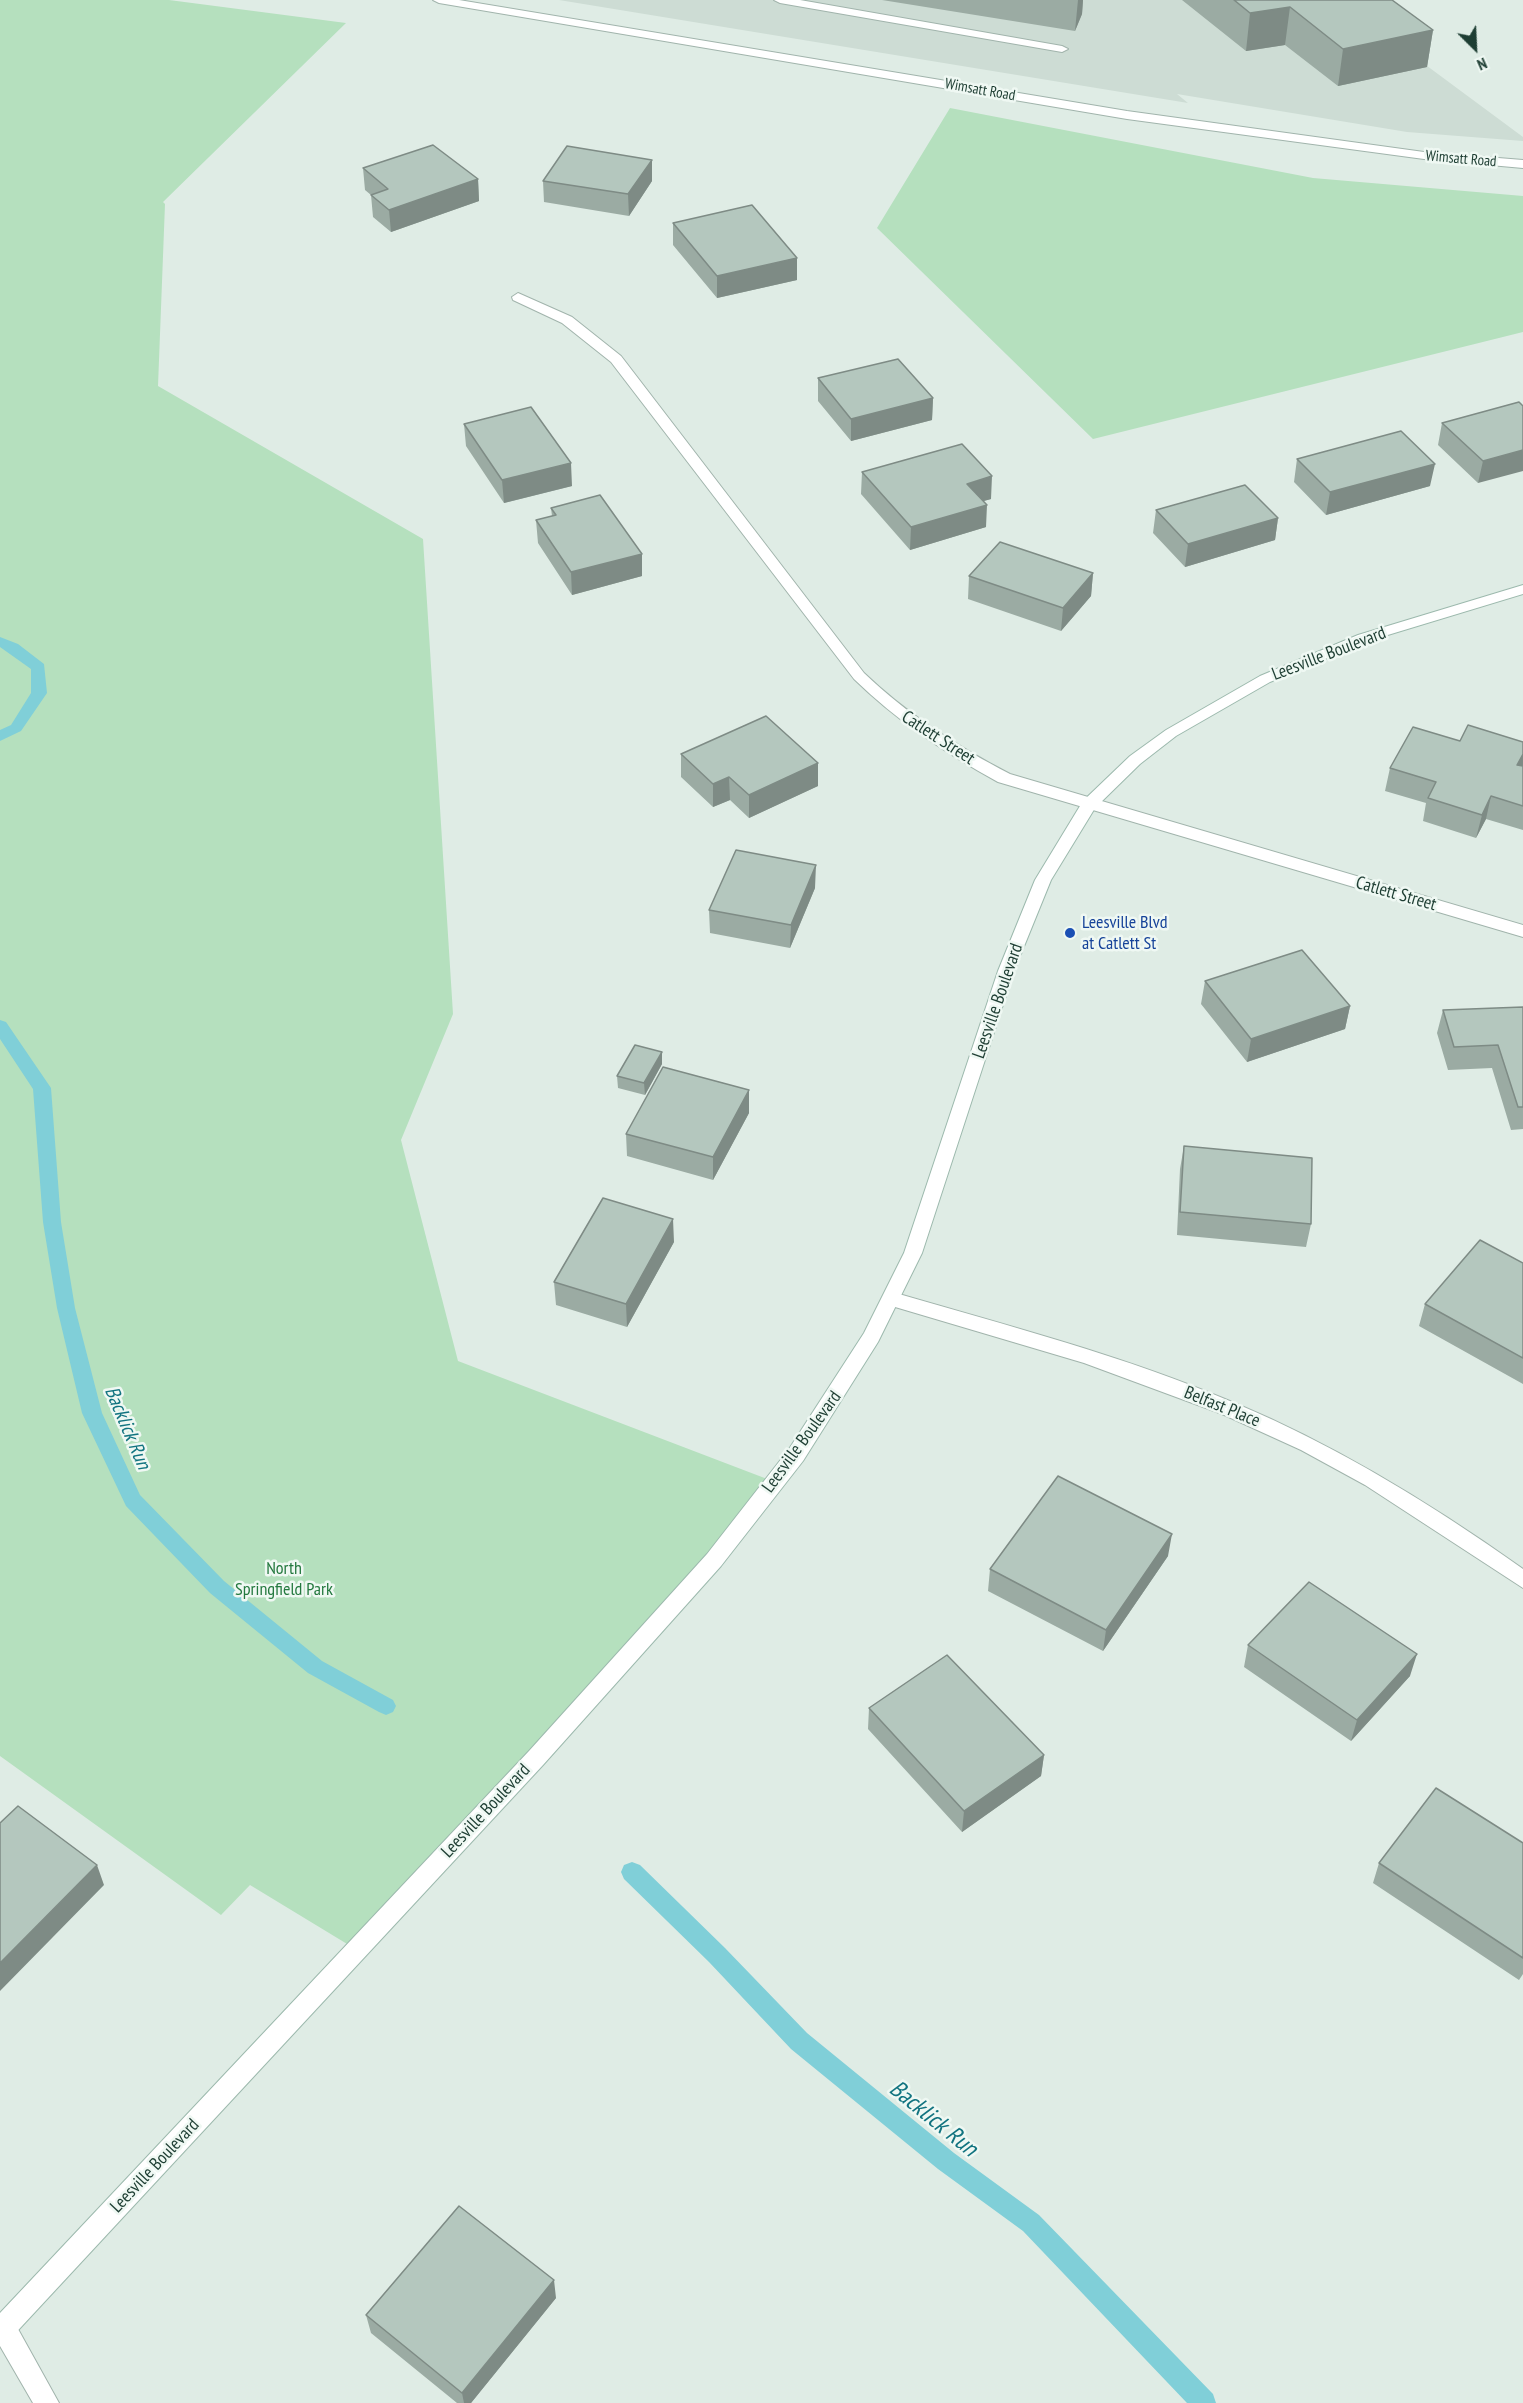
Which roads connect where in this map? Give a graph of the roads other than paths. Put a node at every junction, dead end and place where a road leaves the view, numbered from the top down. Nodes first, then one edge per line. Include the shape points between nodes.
1 (439, 0) edge
2 (780, 0) edge
3 (457, 1) edge
4 (1062, 49) dead end
5 (1523, 164) edge
6 (518, 297) dead end
7 (1523, 589) edge
8 (1089, 805) junction
9 (1523, 931) edge
10 (892, 1299) junction
11 (1523, 1580) edge
12 (1, 2332) edge
13 (47, 2403) edge

1 - 3 street, Wimsatt Road
2 - 4 street
3 - 5 street, Wimsatt Road via 1127,115 1429,157
6 - 8 street, Catlett Street via 567,320 616,359 859,676 885,702 939,744 1004,778
7 - 8 street, Leesville Boulevard via 1363,639 1266,679 1171,733 1135,760
8 - 9 street, Catlett Street
8 - 10 street, Leesville Boulevard via 1043,879 1005,971 928,1211
10 - 11 street, Belfast Place via 1098,1361 1275,1428 1353,1468 1452,1528
10 - 12 street, Leesville Boulevard via 843,1386 796,1455 714,1560 508,1788
12 - 13 street

